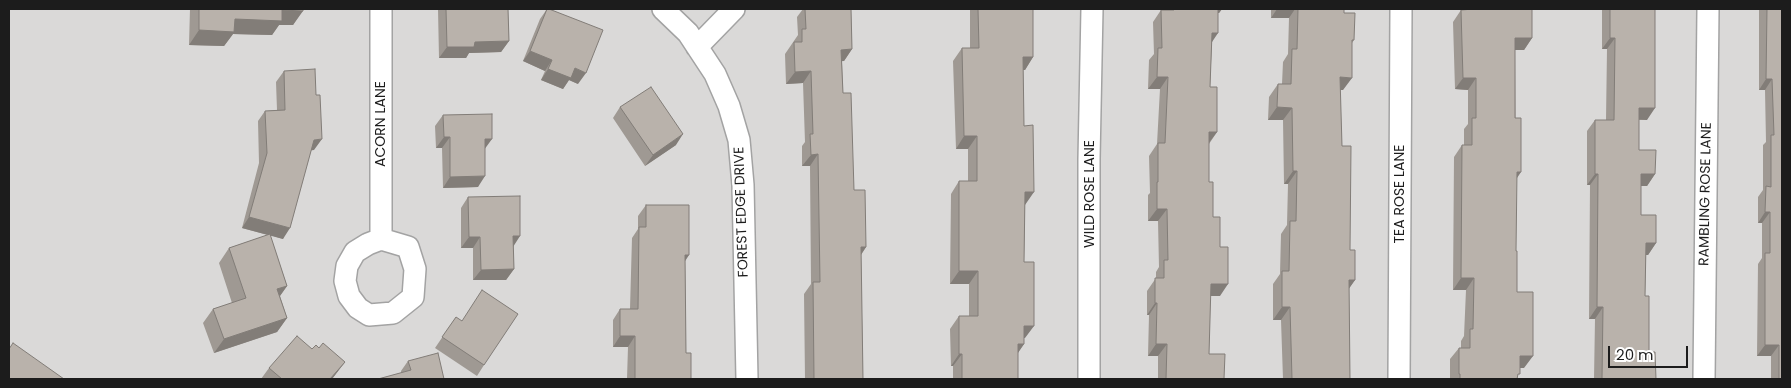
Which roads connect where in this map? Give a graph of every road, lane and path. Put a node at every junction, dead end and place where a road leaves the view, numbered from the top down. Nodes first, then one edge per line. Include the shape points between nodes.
1 (381, 9) edge
2 (663, 9) edge
3 (734, 9) edge
4 (1092, 9) edge
5 (1401, 9) edge
6 (1708, 9) edge
7 (698, 47) junction
8 (381, 239) dead end
9 (747, 379) edge
10 (1089, 379) edge
11 (1399, 379) edge
12 (1704, 379) edge

1 - 8 street, ACORN LANE
2 - 7 street, FOREST EDGE DRIVE
3 - 7 street
4 - 10 street, WILD ROSE LANE
5 - 11 street, TEA ROSE LANE
6 - 12 street, RAMBLING ROSE LANE
7 - 9 street, FOREST EDGE DRIVE via 715,74 739,140 743,184

